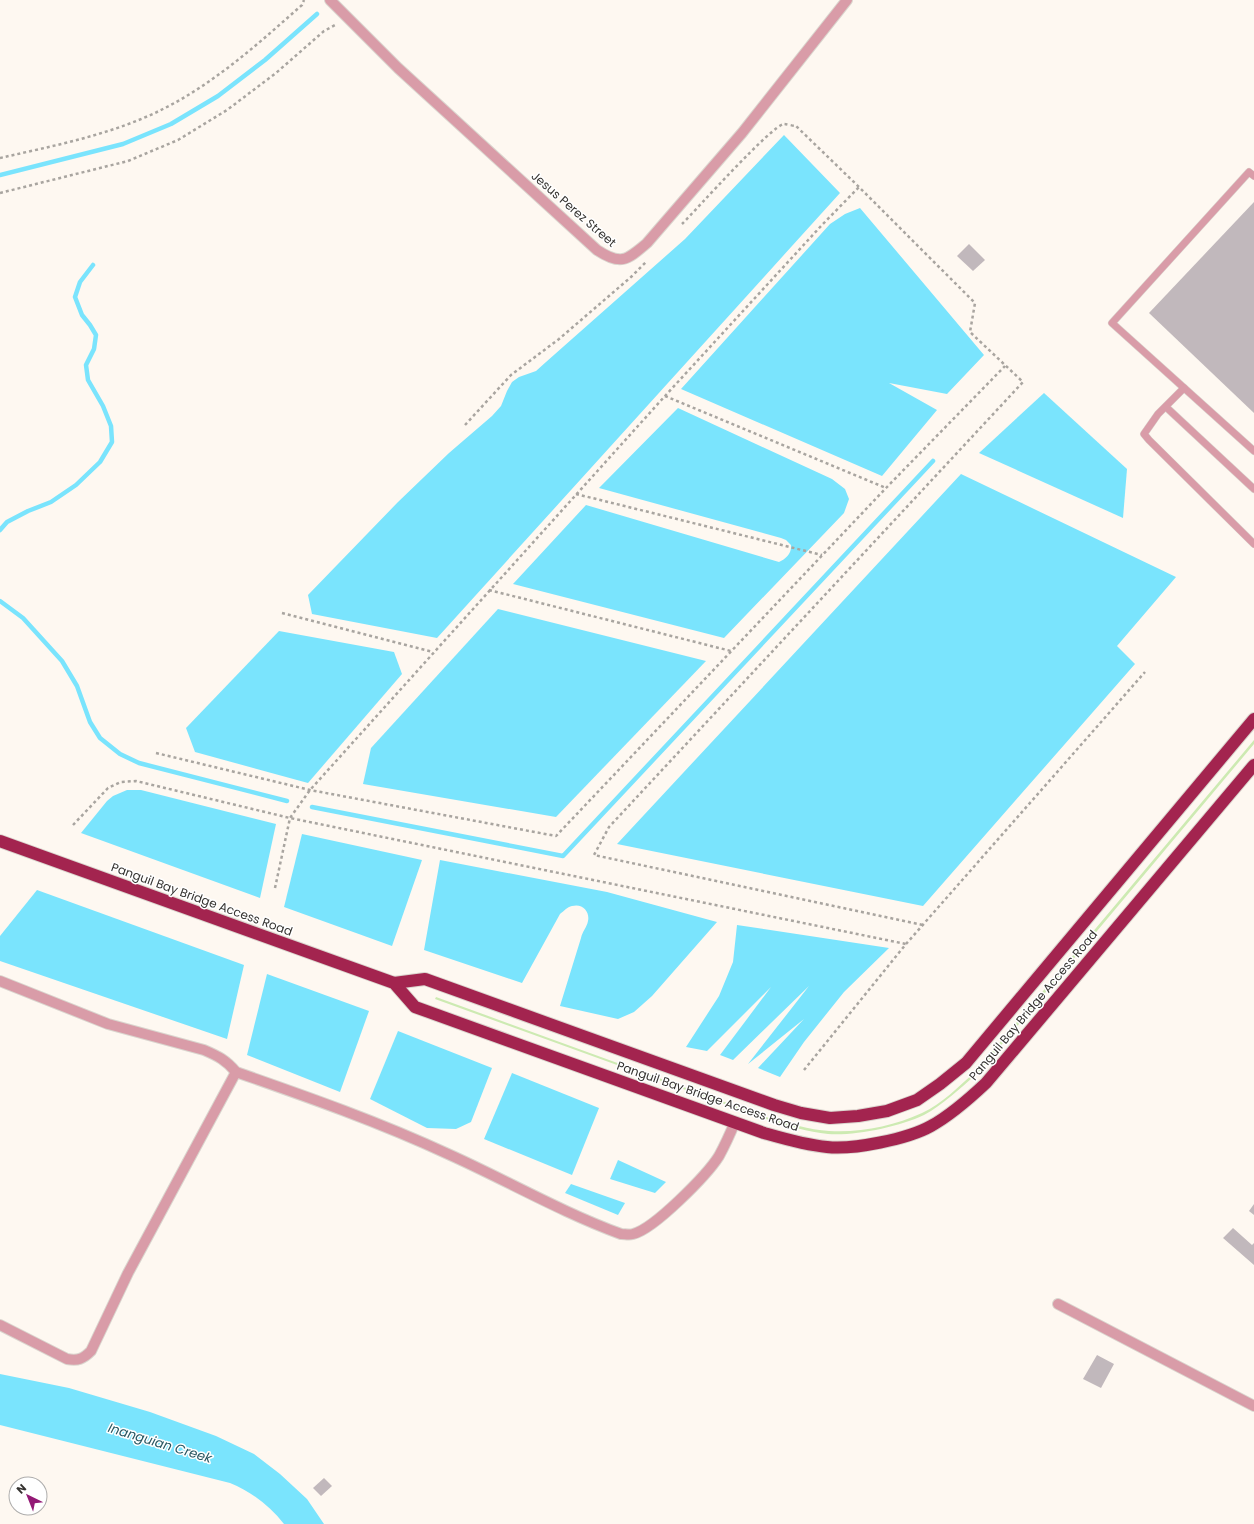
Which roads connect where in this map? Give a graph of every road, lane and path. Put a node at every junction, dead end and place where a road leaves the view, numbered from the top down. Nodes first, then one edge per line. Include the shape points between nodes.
1 (304, 0) edge
2 (330, 0) edge
3 (847, 0) edge
4 (348, 19) junction
5 (0, 158) edge
6 (1254, 176) edge
7 (859, 187) junction
8 (0, 193) edge
9 (680, 226) dead end
10 (648, 260) dead end
11 (1005, 366) junction
12 (1184, 388) junction
13 (664, 396) junction
14 (1166, 407) junction
15 (466, 425) dead end
16 (1254, 451) edge
17 (886, 488) junction
18 (1254, 489) edge
19 (576, 494) junction
20 (1254, 544) edge
21 (822, 555) junction
22 (490, 590) junction
23 (282, 613) dead end
24 (732, 651) junction
25 (433, 652) junction
26 (1145, 672) dead end
27 (1254, 719) edge
28 (156, 753) dead end
29 (1254, 765) edge
30 (310, 790) junction
31 (290, 818) junction
32 (72, 825) dead end
33 (0, 841) edge
34 (275, 888) dead end
35 (923, 925) junction
36 (906, 944) junction
37 (0, 981) edge
38 (394, 983) junction
39 (804, 1070) dead end
40 (236, 1072) junction
41 (735, 1122) junction
42 (1058, 1304) dead end
43 (0, 1325) edge
44 (1254, 1406) edge

1 - 5 path via 302,5 255,47 208,82 163,109 118,128
2 - 4 street, Jesus Perez Street
3 - 4 street, Jesus Perez Street via 742,133 647,243 632,255 620,260 608,258 598,250 398,68
4 - 8 path via 324,31 276,73 227,110 178,140 128,161
6 - 12 lane via 1249,172 1112,323
7 - 9 path via 796,126 784,124 756,146
7 - 11 path via 975,303 970,332
7 - 13 path
10 - 15 path via 559,339 511,375
11 - 17 path
11 - 35 path via 1023,382 609,827 594,855
12 - 14 lane
12 - 16 lane
13 - 17 path
13 - 19 path
14 - 18 lane
14 - 20 lane via 1144,434
17 - 21 path
19 - 21 path
19 - 22 path
21 - 24 path
22 - 24 path
22 - 25 path
23 - 25 path
24 - 30 path via 556,836
25 - 30 path
26 - 35 path
27 - 38 highway, Panguil Bay Bridge Access Road via 966,1062 916,1100 887,1111 830,1118 801,1113 425,979
28 - 30 path
29 - 41 highway, Panguil Bay Bridge Access Road via 1013,1054 958,1108 930,1127 895,1139 862,1146 828,1147 794,1142
30 - 31 path
31 - 32 path via 136,781 121,782 108,788
31 - 34 path
31 - 36 path
33 - 38 highway, Panguil Bay Bridge Access Road
35 - 36 path
36 - 39 path
37 - 40 street via 108,1024 204,1050 228,1062
38 - 41 highway, Panguil Bay Bridge Access Road via 415,1007
40 - 41 street via 367,1119 621,1234 632,1235 645,1229 707,1172 727,1142
40 - 43 street via 128,1273 91,1351 84,1358 67,1359
42 - 44 street

